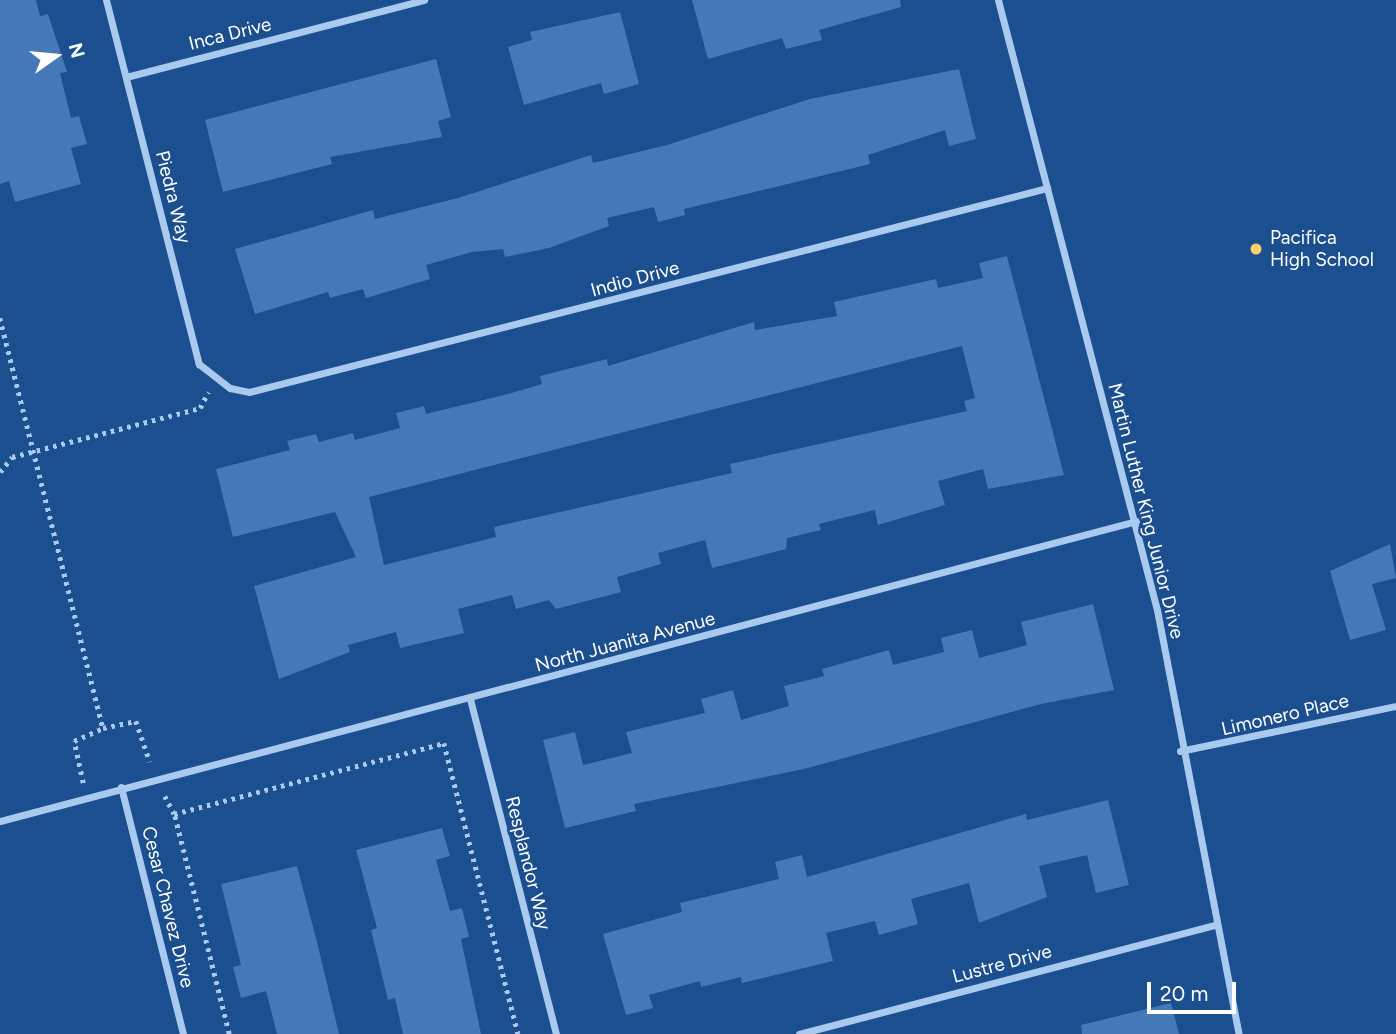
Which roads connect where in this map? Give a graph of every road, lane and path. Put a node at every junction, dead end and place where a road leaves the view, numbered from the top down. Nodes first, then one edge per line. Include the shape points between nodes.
1 (106, 0) edge
2 (424, 0) edge
3 (998, 0) edge
4 (126, 77) junction
5 (1047, 188) junction
6 (0, 318) edge
7 (215, 379) junction
8 (230, 388) joint
9 (35, 451) junction
10 (0, 471) edge
11 (1136, 521) junction
12 (470, 699) junction
13 (1396, 706) edge
14 (103, 728) junction
15 (1180, 751) junction
16 (156, 777) junction
17 (121, 787) junction
18 (86, 796) junction
19 (0, 821) edge
20 (1214, 925) junction
21 (183, 1034) edge
22 (229, 1034) edge
23 (518, 1034) edge
24 (556, 1034) edge
25 (799, 1034) edge
26 (1239, 1034) edge

1 - 4 street, Piedra Way
2 - 4 street, Inca Drive
3 - 5 street, Martin Luther King Junior Drive
4 - 7 street, Piedra Way via 199,364
5 - 8 street, Indio Drive via 282,388
5 - 11 street, Martin Luther King Junior Drive
6 - 9 path
7 - 8 street, Piedra Way
7 - 9 path via 200,408
9 - 10 path via 12,457
9 - 14 path
11 - 12 street, North Juanita Avenue
11 - 15 street, Martin Luther King Junior Drive
12 - 16 street, North Juanita Avenue
12 - 24 street, Resplandor Way
13 - 15 street, Limonero Place
14 - 16 path via 136,721
14 - 18 path via 74,741
15 - 20 street, Martin Luther King Junior Drive
16 - 17 street, North Juanita Avenue
17 - 18 street, North Juanita Avenue
17 - 21 street, Cesar Chavez Drive
18 - 19 street, North Juanita Avenue
20 - 25 street, Lustre Drive
20 - 26 street, Martin Luther King Junior Drive
22 - 23 path via 174,814 444,743

